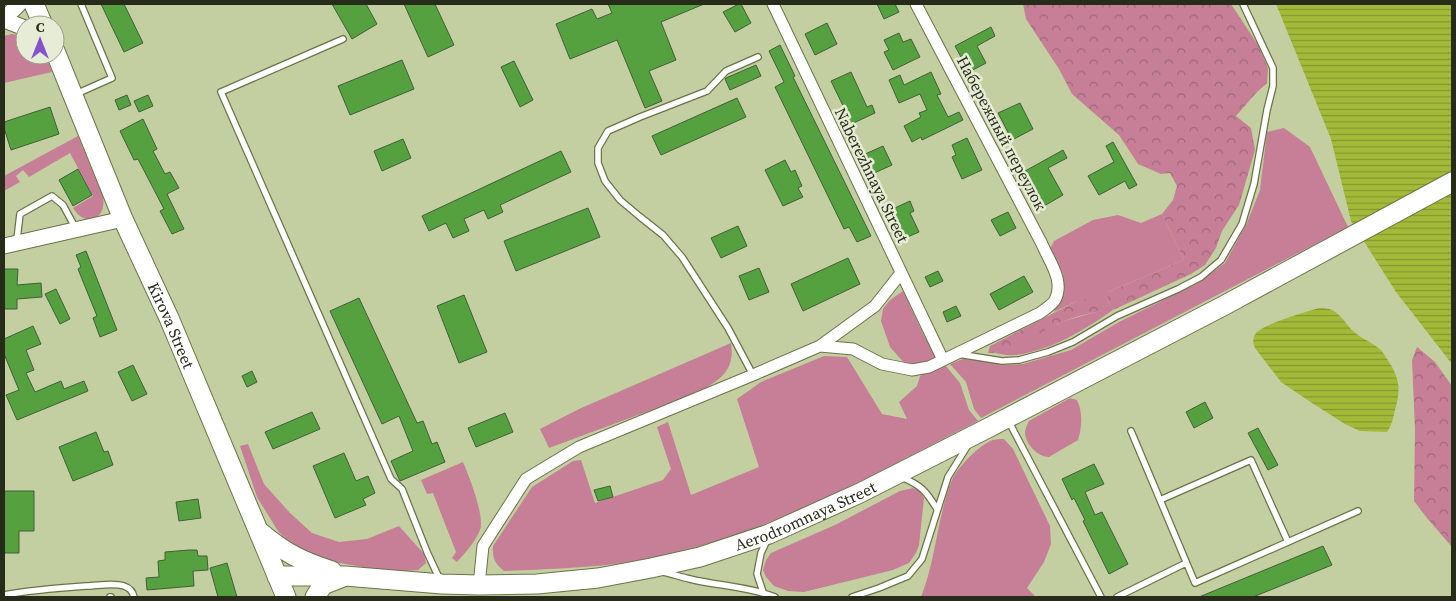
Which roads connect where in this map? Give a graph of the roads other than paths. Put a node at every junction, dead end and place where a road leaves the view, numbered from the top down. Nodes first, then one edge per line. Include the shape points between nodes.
1 (81, 4) edge
2 (773, 4) edge
3 (916, 4) edge
4 (1243, 4) edge
5 (35, 9) edge
6 (4, 19) edge
7 (343, 38) dead end
8 (758, 57) dead end
9 (61, 65) edge
10 (74, 96) junction
11 (1452, 182) edge
12 (123, 219) junction
13 (76, 229) junction
14 (9, 244) edge
15 (901, 273) junction
16 (820, 346) junction
17 (956, 354) junction
18 (943, 360) junction
19 (753, 375) junction
20 (1007, 418) junction
21 (1131, 431) dead end
22 (974, 435) junction
23 (896, 475) junction
24 (1160, 500) junction
25 (937, 509) junction
26 (1358, 511) dead end
27 (259, 532) junction
28 (769, 534) junction
29 (1288, 542) junction
30 (1186, 563) junction
31 (651, 568) junction
32 (277, 576) junction
33 (345, 576) junction
34 (442, 584) junction
35 (479, 585) junction
36 (763, 592) junction
37 (5, 595) edge
38 (134, 597) edge
39 (286, 597) edge
40 (315, 597) edge
41 (775, 597) edge
42 (852, 597) edge
43 (1101, 597) edge
44 (1117, 597) edge

1 - 10 lane via 112,78
2 - 15 street, Naberezhnaya Street
3 - 17 street, Набережный переулок via 1058,279 1054,301 1040,313
4 - 17 lane via 1273,68 1273,86 1254,184 1242,224 1221,260 1201,277 1048,352 1002,361
5 - 6 street
7 - 34 lane via 221,92 391,479 402,489
8 - 19 lane via 726,71 707,91 608,131 598,148 598,163 605,181 620,200 663,235 682,257 728,328
9 - 10 main road, Kirova Street
10 - 12 main road, Kirova Street
11 - 20 main road, Aerodromnaya Street via 1226,305
12 - 13 street
12 - 27 main road, Kirova Street via 169,318
13 - 14 street
13 - 14 lane via 63,205 52,196 20,214 16,239
15 - 16 street via 875,306
15 - 18 street, Naberezhnaya Street
16 - 18 street via 853,349 882,364 912,370
16 - 19 street
17 - 18 street
19 - 35 street via 579,447 526,479 483,546
20 - 22 main road, Aerodromnaya Street
20 - 43 lane
21 - 24 lane
22 - 23 main road, Aerodromnaya Street
22 - 25 lane via 948,477
23 - 25 lane via 916,483
23 - 28 main road, Aerodromnaya Street
24 - 29 lane via 1252,460
24 - 30 lane
25 - 42 lane via 922,559 908,576
26 - 29 lane
27 - 32 main road, Kirova Street
27 - 33 main road, Aerodromnaya Street via 295,558
28 - 31 main road, Aerodromnaya Street via 700,557
28 - 36 lane via 757,574
29 - 30 lane via 1195,583
30 - 44 lane
31 - 35 main road, Aerodromnaya Street via 589,579
31 - 36 lane via 690,580
32 - 33 main road, Aerodromnaya Street
32 - 39 main road, Kirova Street
33 - 34 main road, Aerodromnaya Street
33 - 40 main road, Aerodromnaya Street via 323,585
34 - 35 main road, Aerodromnaya Street
36 - 41 lane
37 - 38 lane via 109,585 124,586

